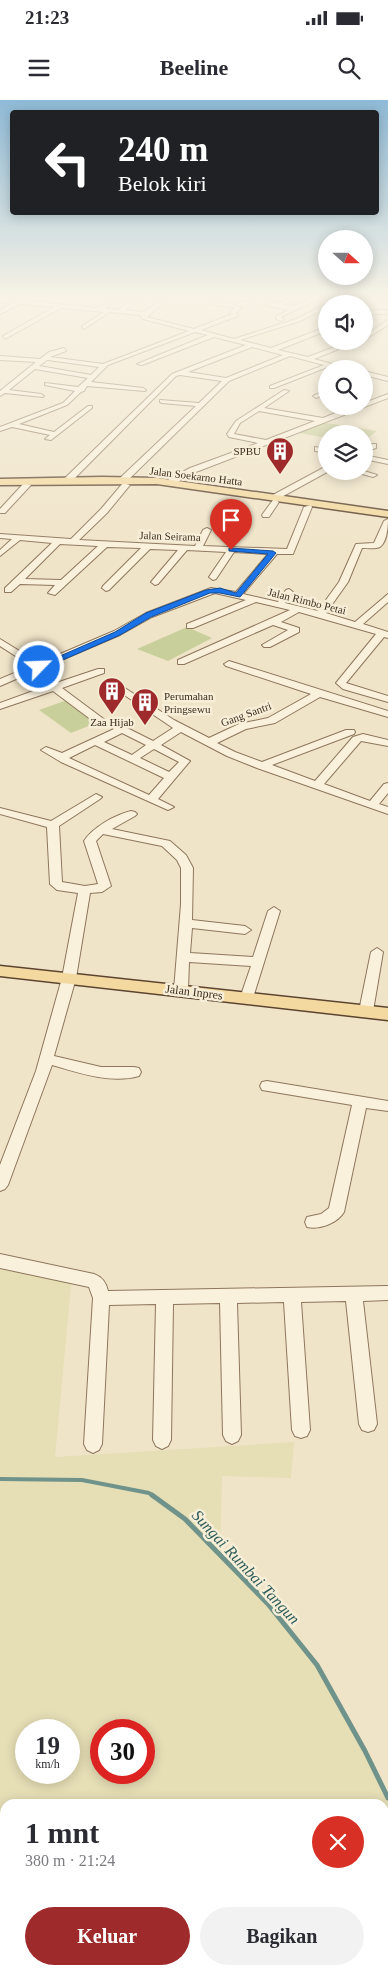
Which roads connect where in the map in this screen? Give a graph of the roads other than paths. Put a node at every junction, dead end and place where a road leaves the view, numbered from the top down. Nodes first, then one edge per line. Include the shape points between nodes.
1 (50, 384) edge
2 (88, 384) edge
3 (93, 384) edge
4 (164, 384) edge
5 (222, 384) edge
6 (278, 384) edge
7 (109, 386) dead end
8 (82, 390) junction
9 (2, 392) edge
10 (41, 396) dead end
11 (388, 396) edge
12 (162, 401) dead end
13 (373, 402) edge
14 (65, 404) junction
15 (201, 405) junction
16 (90, 407) dead end
17 (258, 409) junction
18 (83, 412) junction
19 (336, 415) edge
20 (323, 420) junction
21 (13, 425) junction
22 (0, 429) edge
23 (267, 442) junction
24 (373, 459) edge
25 (388, 462) edge
26 (318, 475) edge
27 (67, 481) junction
28 (0, 482) edge
29 (124, 482) junction
30 (169, 483) junction
31 (17, 484) junction
32 (0, 486) edge
33 (27, 486) junction
34 (274, 500) junction
35 (308, 507) junction
36 (2, 511) dead end
37 (388, 514) edge
38 (266, 515) dead end
39 (388, 519) edge
40 (207, 530) dead end
41 (0, 536) edge
42 (18, 538) junction
43 (57, 542) junction
44 (72, 543) junction
45 (104, 545) junction
46 (148, 546) junction
47 (184, 548) junction
48 (198, 548) junction
49 (231, 550) junction
50 (273, 553) junction
51 (0, 554) edge
52 (213, 577) dead end
53 (18, 581) junction
54 (155, 582) dead end
55 (61, 583) junction
56 (106, 588) dead end
57 (8, 590) dead end
58 (52, 592) dead end
59 (289, 592) dead end
60 (238, 595) junction
61 (388, 597) edge
62 (253, 600) junction
63 (279, 606) junction
64 (296, 610) junction
65 (320, 614) junction
66 (273, 622) junction
67 (190, 626) dead end
68 (356, 626) junction
69 (384, 634) edge
70 (1, 643) edge
71 (267, 645) dead end
72 (181, 662) dead end
73 (229, 664) dead end
74 (35, 667) junction
75 (101, 671) dead end
76 (0, 676) edge
77 (0, 683) edge
78 (114, 684) dead end
79 (55, 688) junction
80 (318, 694) junction
81 (0, 696) edge
82 (388, 699) edge
83 (5, 704) edge
84 (388, 714) edge
85 (180, 728) junction
86 (122, 729) junction
87 (350, 732) dead end
88 (94, 741) junction
89 (208, 743) junction
90 (388, 743) edge
91 (153, 745) junction
92 (46, 750) dead end
93 (62, 756) junction
94 (132, 759) junction
95 (261, 766) junction
96 (171, 777) junction
97 (317, 785) junction
98 (388, 786) edge
99 (96, 797) dead end
100 (151, 800) junction
101 (372, 806) junction
102 (168, 807) dead end
103 (0, 811) edge
104 (388, 811) edge
105 (131, 814) dead end
106 (53, 825) junction
107 (101, 830) junction
108 (84, 890) junction
109 (274, 911) dead end
110 (185, 923) junction
111 (245, 930) dead end
112 (377, 952) dead end
113 (183, 957) junction
114 (257, 962) junction
115 (0, 971) edge
116 (69, 978) junction
117 (181, 990) junction
118 (247, 998) junction
119 (366, 1011) junction
120 (388, 1014) edge
121 (47, 1060) junction
122 (134, 1072) dead end
123 (267, 1086) dead end
124 (360, 1102) junction
125 (388, 1106) edge
126 (0, 1185) edge
127 (313, 1222) dead end
128 (0, 1261) edge
129 (388, 1293) edge
130 (354, 1294) junction
131 (292, 1295) junction
132 (228, 1296) junction
133 (165, 1297) junction
134 (101, 1298) junction
135 (368, 1424) dead end
136 (301, 1430) dead end
137 (232, 1435) dead end
138 (162, 1440) dead end
139 (93, 1444) dead end

1 - 8 street
2 - 8 street
3 - 7 street
4 - 27 street
5 - 15 street
6 - 17 street via 272,387 287,391
8 - 14 street
9 - 10 street
11 - 13 street
12 - 15 street
14 - 18 street
14 - 21 street
15 - 29 street
16 - 18 street
17 - 20 street
17 - 23 street via 238,422 230,435
18 - 21 street via 52,437
19 - 20 street
20 - 23 street
21 - 22 street
23 - 30 street via 193,470
24 - 25 street
26 - 34 street
27 - 29 main road, Jalan Soekarno Hatta
27 - 31 main road, Jalan Soekarno Hatta
28 - 31 main road, Jalan Soekarno Hatta
29 - 30 main road, Jalan Soekarno Hatta
29 - 33 main road, Jalan Soekarno Hatta
29 - 34 main road, Jalan Soekarno Hatta
29 - 44 street via 104,511
30 - 34 main road, Jalan Soekarno Hatta
31 - 32 main road, Jalan Soekarno Hatta
31 - 33 main road, Jalan Soekarno Hatta
33 - 36 street
34 - 35 main road, Jalan Soekarno Hatta
34 - 37 main road, Jalan Soekarno Hatta
34 - 38 street
35 - 39 main road, Jalan Soekarno Hatta
35 - 50 street, Jalan Seirama via 290,552
39 - 65 street via 377,545 359,546 332,602
40 - 48 street
41 - 42 street, Jalan Seirama
42 - 43 street, Jalan Seirama
42 - 51 street
43 - 44 street, Jalan Seirama
43 - 53 street
44 - 45 street, Jalan Seirama
45 - 46 street, Jalan Seirama
45 - 55 street
46 - 47 street, Jalan Seirama
46 - 56 street
47 - 48 street, Jalan Seirama
47 - 54 street
48 - 49 street, Jalan Seirama
49 - 50 street, Jalan Seirama
49 - 52 street
50 - 60 street
53 - 55 street
53 - 57 street
55 - 58 street
59 - 63 street
60 - 62 street, Jalan Rimbo Petai
60 - 74 street, Jalan Rimbo Petai via 220,590 208,591
61 - 68 street
62 - 63 street, Jalan Rimbo Petai
62 - 67 street
63 - 64 street, Jalan Rimbo Petai
64 - 65 street, Jalan Rimbo Petai
64 - 66 street
65 - 68 street, Jalan Rimbo Petai
66 - 71 street via 296,630
66 - 72 street
68 - 69 street, Jalan Rimbo Petai
69 - 82 street via 341,683 346,688
70 - 74 street
73 - 80 street
74 - 76 street
74 - 77 street, Jalan Rimbo Petai
74 - 79 street
75 - 79 street
78 - 85 street
79 - 83 street
79 - 86 street via 106,723
80 - 84 street
80 - 89 street, Gang Santri via 271,721 243,726
81 - 83 street
85 - 89 street
85 - 91 street
86 - 88 street
86 - 91 street
87 - 95 street
88 - 93 street
88 - 94 street
89 - 95 street
90 - 97 street via 363,737 357,739
91 - 94 street
91 - 96 street via 185,761
92 - 93 street
93 - 100 street
94 - 96 street
95 - 97 street
96 - 100 street
97 - 101 street
98 - 101 street
99 - 106 street
100 - 102 street
101 - 104 street
103 - 106 street
105 - 107 street
106 - 108 street via 56,884
107 - 108 street via 90,841 105,886
107 - 110 street via 166,843 182,858 187,868
108 - 116 street
109 - 114 street
110 - 111 street
110 - 113 street
112 - 119 street
113 - 114 street
113 - 117 street
114 - 118 street
115 - 116 main road, Jalan Inpres
116 - 117 main road, Jalan Inpres
116 - 121 street
117 - 118 main road, Jalan Inpres
118 - 119 main road, Jalan Inpres
119 - 120 main road, Jalan Inpres
121 - 122 street via 119,1074
121 - 126 street
123 - 124 street
124 - 125 street
124 - 127 street via 336,1212
128 - 134 street via 94,1281
129 - 130 street
130 - 131 street
130 - 135 street
131 - 132 street
131 - 136 street
132 - 133 street
132 - 137 street
133 - 134 street
133 - 138 street
134 - 139 street

